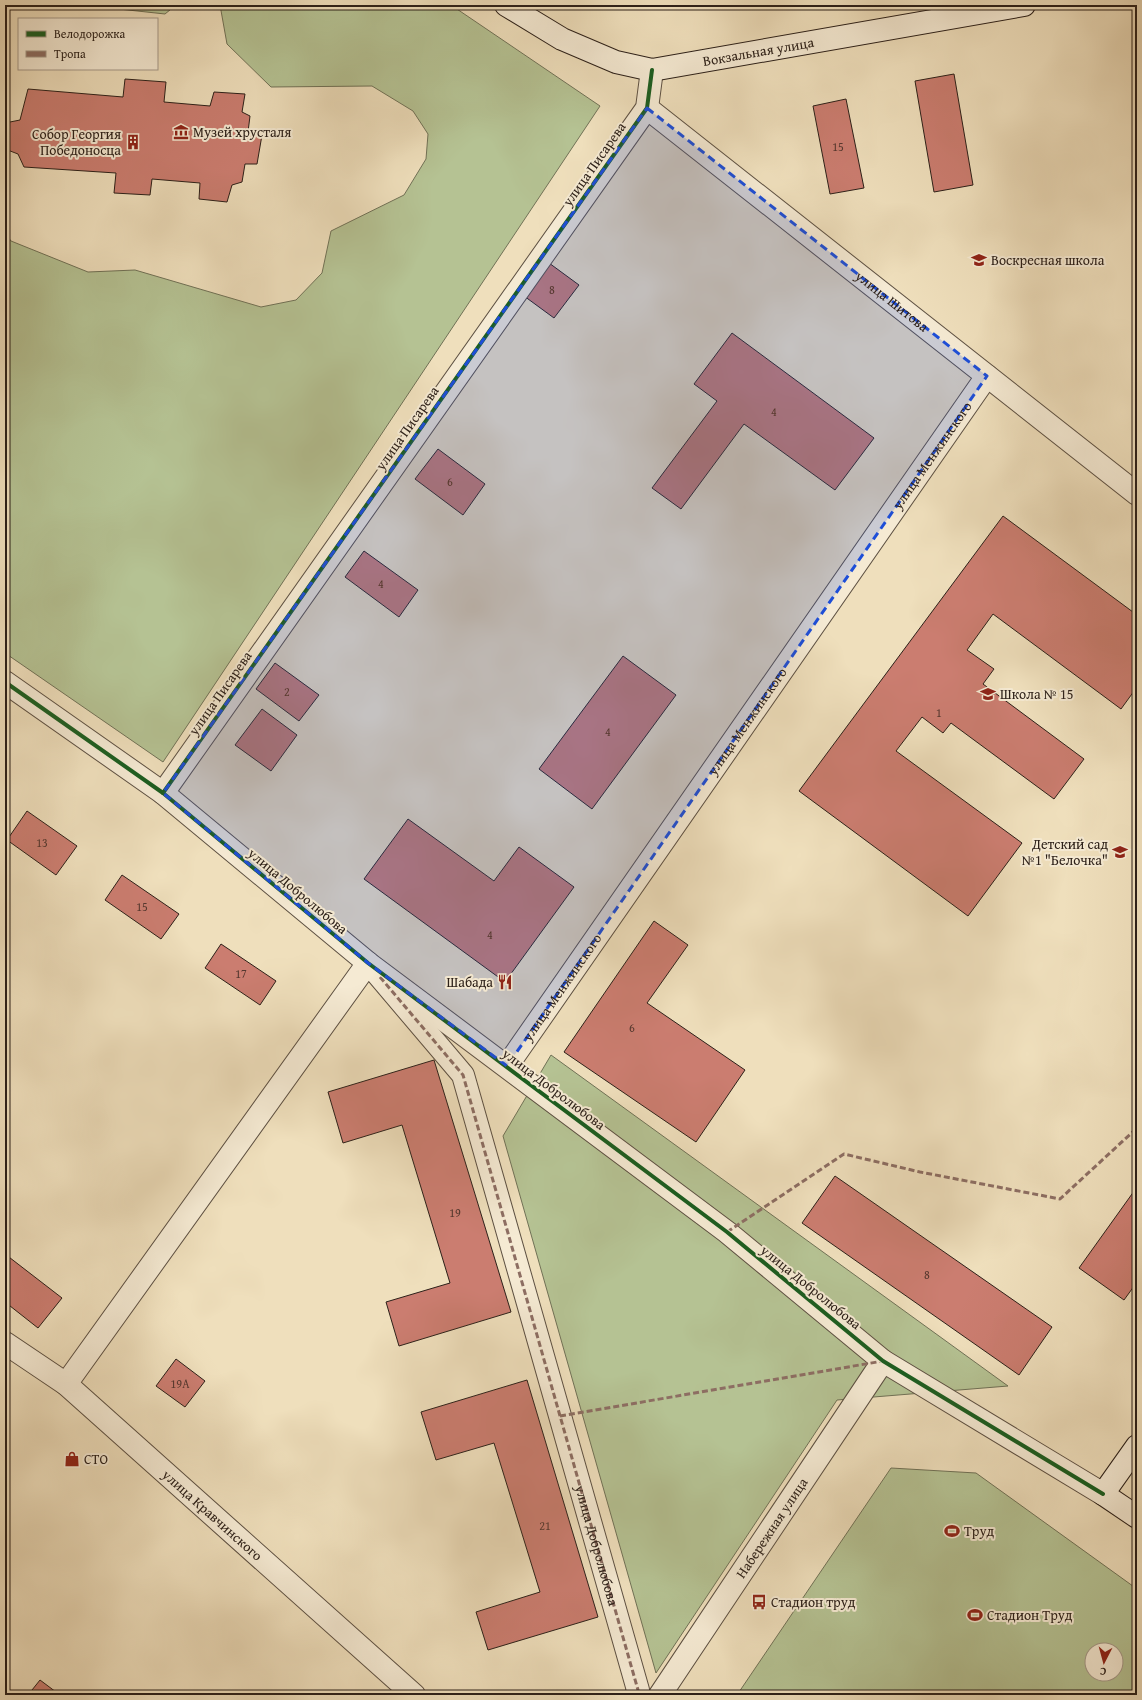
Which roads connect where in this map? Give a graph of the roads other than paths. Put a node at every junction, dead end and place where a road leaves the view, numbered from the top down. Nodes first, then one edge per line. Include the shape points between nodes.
1 (1024, 5) edge
2 (511, 6) edge
3 (652, 70) junction
4 (647, 108) junction
5 (987, 376) junction
6 (1137, 494) edge
7 (5, 682) edge
8 (163, 793) junction
9 (368, 963) junction
10 (507, 1066) junction
11 (5, 1343) edge
12 (883, 1361) junction
13 (66, 1384) junction
14 (1137, 1446) edge
15 (1103, 1494) junction
16 (1137, 1517) edge
17 (414, 1695) edge
18 (636, 1695) edge
19 (660, 1695) edge

1 - 3 street, Вокзальная улица
2 - 3 street, Вокзальная улица via 562,39 616,62
3 - 4 street, улица Писарева
4 - 5 street, улица Шитова
4 - 8 street, улица Писарева
5 - 6 street, улица Шитова
5 - 10 street, улица Менжинского
7 - 8 street, улица Добролюбова
8 - 9 street, улица Добролюбова
9 - 10 street, улица Добролюбова
9 - 13 street
9 - 18 street, улица Добролюбова via 463,1074 638,1690
10 - 12 street, улица Добролюбова via 727,1232
11 - 13 street, улица Кравчинского
12 - 15 street, улица Добролюбова
12 - 19 street, Набережная улица
13 - 17 street, улица Кравчинского
14 - 15 street
15 - 16 street, улица Добролюбова

